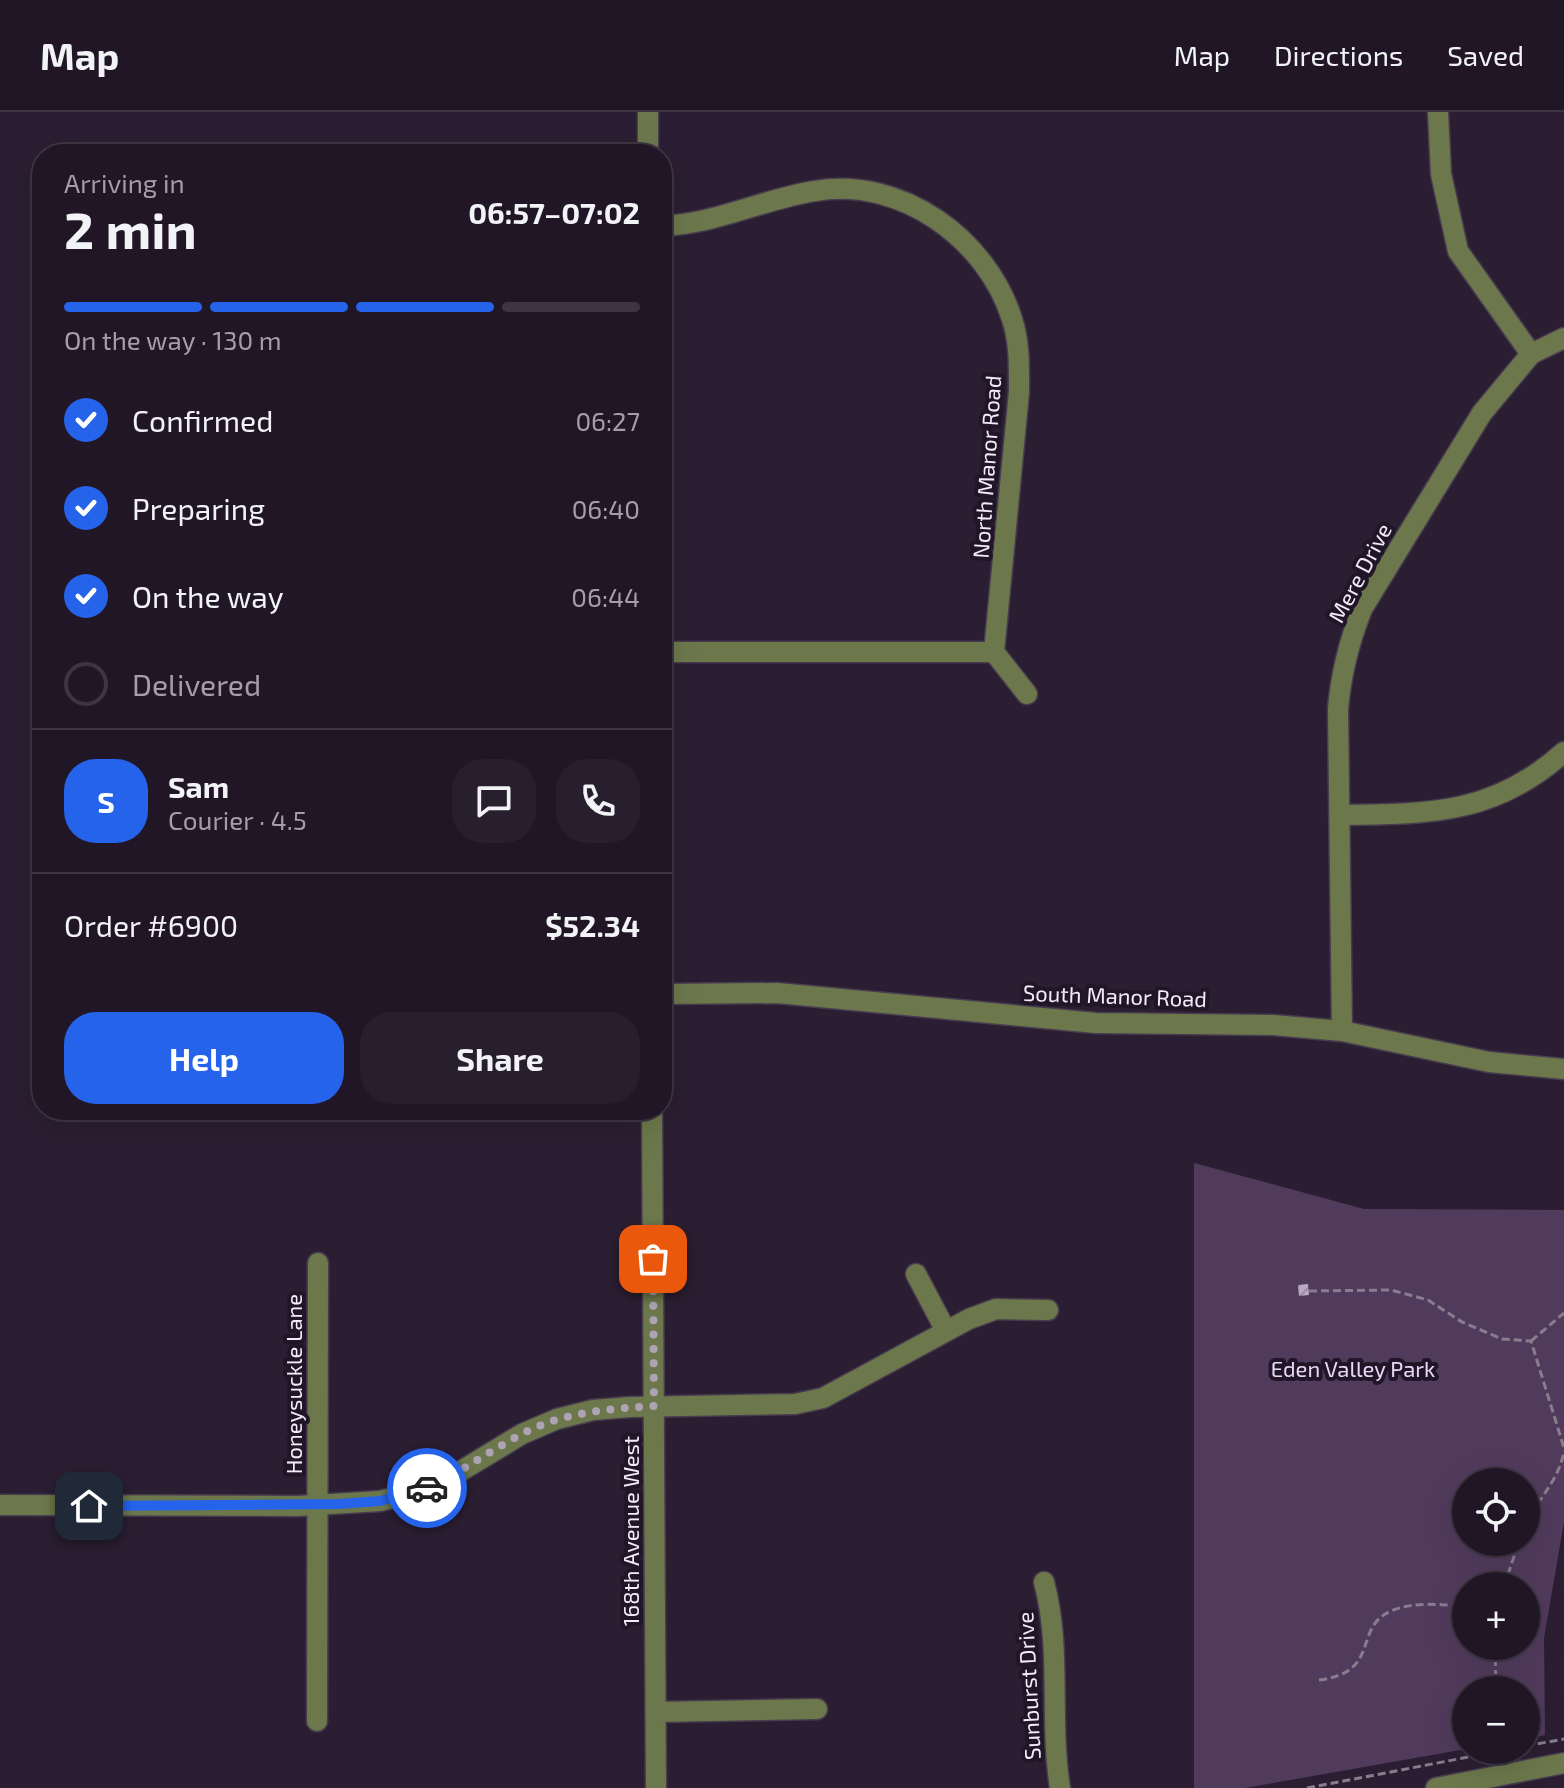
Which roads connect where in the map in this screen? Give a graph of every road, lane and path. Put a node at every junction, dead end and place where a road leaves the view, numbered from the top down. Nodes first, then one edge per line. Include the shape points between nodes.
1 (648, 112) edge
2 (1438, 112) edge
3 (648, 144) edge
4 (672, 226) edge
5 (1564, 338) edge
6 (1531, 354) junction
7 (672, 652) edge
8 (994, 652) junction
9 (1027, 694) dead end
10 (1564, 752) edge
11 (1340, 815) junction
12 (672, 994) edge
13 (1342, 1031) junction
14 (1564, 1069) edge
15 (652, 1120) edge
16 (318, 1263) dead end
17 (916, 1274) dead end
18 (1309, 1291) dead end
19 (1048, 1310) dead end
20 (1564, 1313) edge
21 (945, 1329) junction
22 (1531, 1341) junction
23 (654, 1406) junction
24 (1564, 1450) edge
25 (1540, 1498) edge
26 (0, 1505) edge
27 (318, 1505) junction
28 (1044, 1582) dead end
29 (1452, 1605) edge
30 (1319, 1680) dead end
31 (817, 1709) dead end
32 (656, 1712) junction
33 (317, 1721) dead end
34 (1564, 1739) edge
35 (1540, 1743) edge
36 (1452, 1760) edge
37 (1564, 1763) edge
38 (1462, 1785) edge
39 (656, 1788) edge
40 (1060, 1788) edge
41 (1307, 1788) edge
42 (1436, 1788) edge

1 - 3 street
2 - 6 street via 1441,174 1458,251
4 - 8 street, North Manor Road via 695,225 818,190 855,190 923,210 978,256 999,286 1019,356
5 - 6 street, Mere Drive
6 - 11 street, Mere Drive via 1482,413 1362,609 1341,673
7 - 8 street
8 - 9 street
10 - 11 street via 1518,787 1457,810
11 - 13 street, Mere Drive
12 - 13 street, South Manor Road via 777,993 1096,1023
13 - 14 street, South Manor Road via 1489,1062
15 - 23 street, 168th Avenue West
16 - 27 street, Honeysuckle Lane
17 - 21 street
18 - 22 path via 1391,1290 1428,1300 1502,1339
19 - 21 street, Honeysuckle Lane via 996,1309
20 - 22 path
21 - 23 street, Honeysuckle Lane via 823,1398 795,1404
22 - 24 path
23 - 27 street, Honeysuckle Lane via 593,1410 557,1419 419,1491 380,1501
23 - 32 street, 168th Avenue West
24 - 25 path via 1558,1478
26 - 27 street, Honeysuckle Lane
27 - 33 street, Honeysuckle Lane
28 - 40 street, Sunburst Drive via 1055,1644 1052,1707
29 - 30 path via 1414,1604 1387,1612 1370,1633 1360,1663 1339,1678
31 - 32 street
32 - 39 street, 168th Avenue West
34 - 35 path
36 - 41 path
37 - 38 street
38 - 42 street

